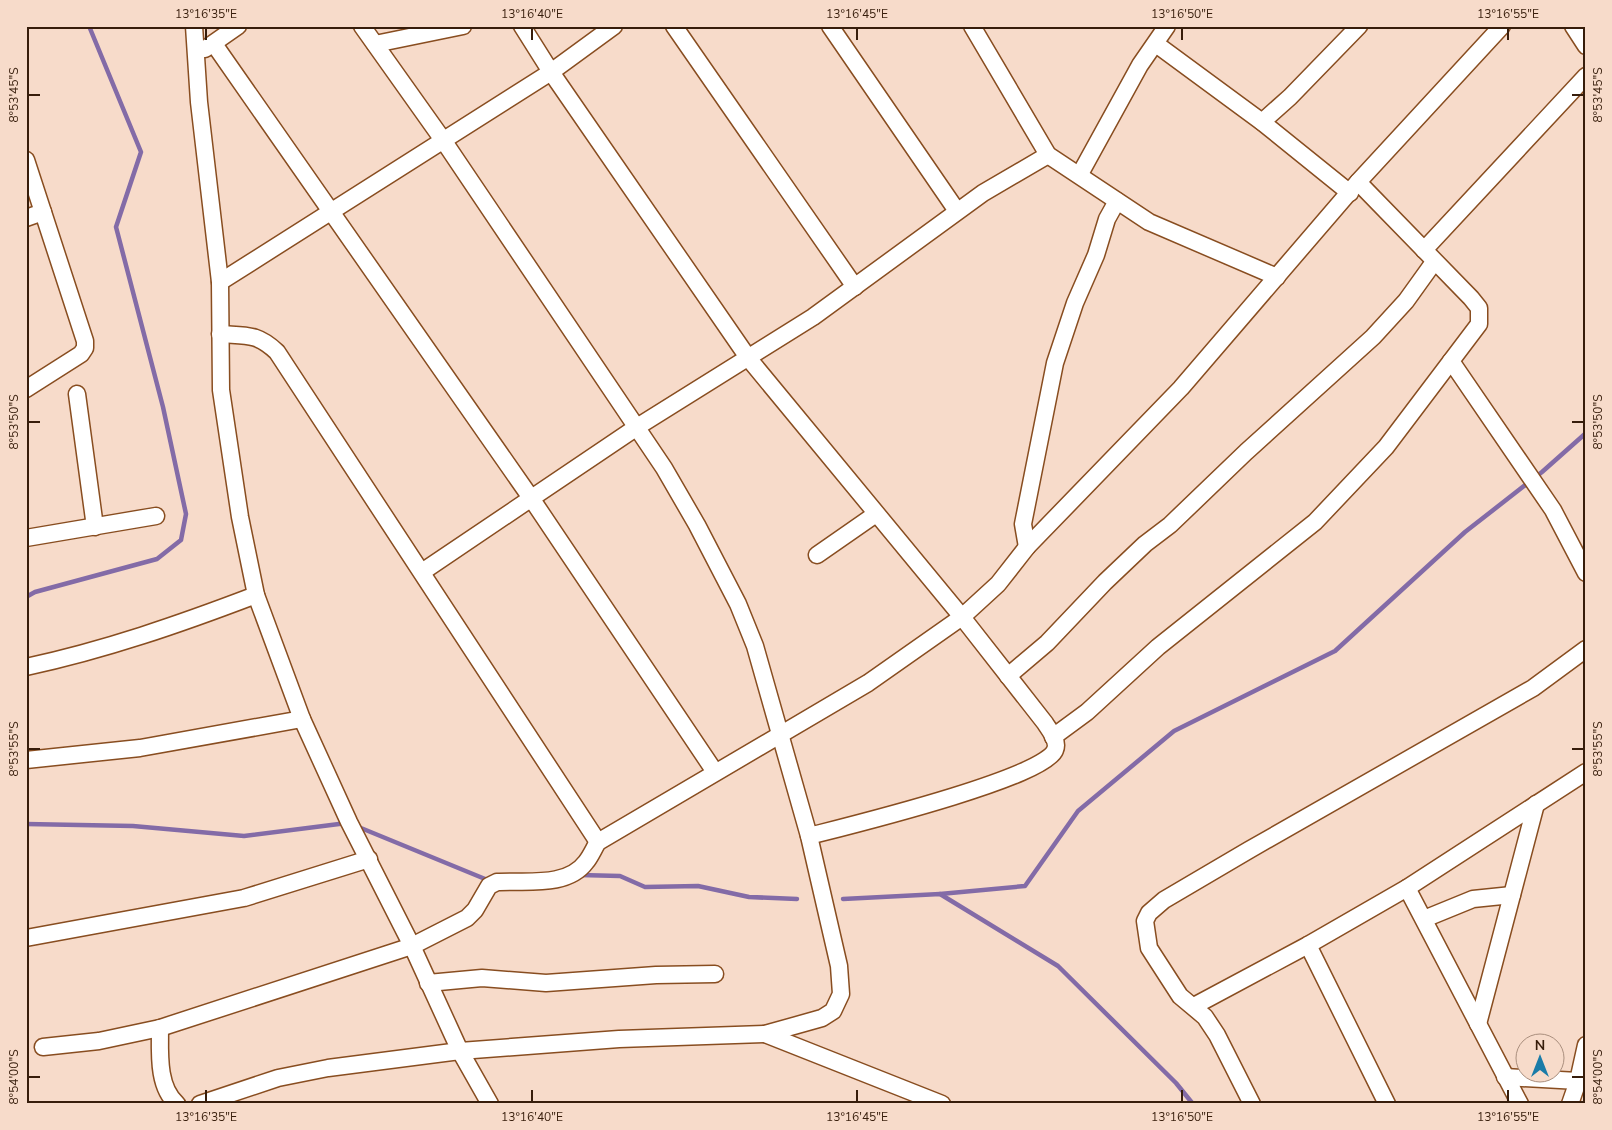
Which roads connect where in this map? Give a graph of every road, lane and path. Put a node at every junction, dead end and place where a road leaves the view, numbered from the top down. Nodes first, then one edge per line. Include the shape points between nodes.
1 (194, 26) edge
2 (238, 26) edge
3 (362, 26) edge
4 (463, 26) edge
5 (522, 26) edge
6 (614, 26) edge
7 (674, 26) edge
8 (830, 26) edge
9 (972, 26) edge
10 (1167, 26) edge
11 (1359, 26) edge
12 (1502, 26) edge
13 (1573, 26) edge
14 (214, 44) junction
15 (375, 44) junction
16 (1156, 44) junction
17 (1586, 46) edge
18 (197, 54) junction
19 (551, 72) junction
20 (1586, 76) edge
21 (1262, 122) junction
22 (443, 140) junction
23 (1048, 154) junction
24 (26, 160) edge
25 (1080, 174) junction
26 (1354, 187) junction
27 (1117, 201) junction
28 (957, 211) junction
29 (43, 212) junction
30 (332, 212) junction
31 (26, 218) edge
32 (1429, 256) junction
33 (1277, 277) junction
34 (220, 282) junction
35 (855, 287) junction
36 (220, 334) junction
37 (749, 359) junction
38 (1451, 361) junction
39 (26, 389) edge
40 (76, 394) dead end
41 (637, 427) junction
42 (531, 498) junction
43 (876, 514) junction
44 (156, 516) dead end
45 (94, 527) junction
46 (26, 538) edge
47 (1027, 547) junction
48 (817, 555) dead end
49 (422, 572) junction
50 (1586, 573) edge
51 (256, 595) junction
52 (962, 617) junction
53 (1586, 649) edge
54 (26, 668) edge
55 (1008, 676) junction
56 (302, 719) junction
57 (781, 732) junction
58 (1054, 737) junction
59 (26, 760) edge
60 (714, 772) junction
61 (1586, 772) edge
62 (1536, 804) junction
63 (809, 836) junction
64 (598, 842) junction
65 (369, 859) junction
66 (1407, 888) junction
67 (1512, 895) junction
68 (1424, 919) junction
69 (26, 938) edge
70 (1308, 945) junction
71 (412, 946) junction
72 (715, 974) dead end
73 (428, 983) junction
74 (1194, 1006) junction
75 (1478, 1024) junction
76 (160, 1028) junction
77 (765, 1034) junction
78 (1586, 1045) edge
79 (43, 1047) dead end
80 (460, 1051) junction
81 (1505, 1077) junction
82 (1578, 1081) junction
83 (177, 1104) edge
84 (200, 1104) edge
85 (490, 1104) edge
86 (942, 1104) edge
87 (1252, 1104) edge
88 (1387, 1104) edge
89 (1520, 1104) edge
90 (1570, 1104) edge

1 - 18 street
2 - 14 street
3 - 15 street
4 - 15 street
5 - 19 street
6 - 19 street
7 - 35 street
8 - 28 street
9 - 23 street
10 - 16 street
11 - 21 street
12 - 26 street
13 - 17 street
14 - 18 street
14 - 30 street
15 - 22 street
16 - 21 street
16 - 25 street via 1140,65
18 - 34 street via 199,102
19 - 22 street
19 - 37 street
20 - 32 street
21 - 26 street
22 - 30 street
22 - 41 street
23 - 25 street
23 - 28 street
24 - 29 street
25 - 27 street
26 - 32 street
26 - 33 street
27 - 33 street via 1167,232
27 - 47 street via 1107,219 1055,363 1023,524
28 - 35 street
29 - 31 street
29 - 39 street via 85,348 82,354
30 - 34 street
30 - 42 street
32 - 38 street via 1479,308 1479,324
32 - 55 street via 1406,301 1373,337 1145,544 1047,644
33 - 47 street via 1181,388
34 - 36 street
35 - 37 street
36 - 49 street via 252,336 264,340 277,352
36 - 51 street via 221,390 240,517
37 - 41 street
37 - 43 street
38 - 50 street via 1553,510
38 - 58 street via 1386,446 1315,522 1158,646 1087,712
40 - 45 street
41 - 42 street
41 - 57 street via 693,517 738,604 755,646
42 - 49 street
42 - 60 street
43 - 48 street
43 - 52 street
44 - 45 street
45 - 46 street
47 - 52 street via 998,584
49 - 64 street
51 - 54 street via 174,626
51 - 56 street
52 - 55 street
52 - 57 street via 868,683
53 - 74 street via 1533,688 1232,860 1164,900 1149,913 1145,921 1149,948 1180,996
55 - 58 street
56 - 59 street via 140,748
56 - 65 street
57 - 60 street
57 - 63 street
58 - 63 street via 1056,748 1053,755 1018,773 931,805
60 - 64 street
61 - 62 street
62 - 66 street
62 - 67 street
63 - 77 street via 839,966 841,994 833,1011 822,1018
64 - 71 street via 578,871 562,878 497,882 489,886 467,918
65 - 69 street via 244,898
65 - 71 street
66 - 68 street
66 - 70 street
67 - 68 street via 1473,899
67 - 75 street
68 - 75 street
70 - 74 street
70 - 88 street
71 - 73 street
71 - 76 street
72 - 73 street via 546,983 482,978
73 - 80 street
74 - 87 street via 1217,1035
75 - 81 street
76 - 79 street via 99,1041
76 - 83 street via 160,1058 166,1090
77 - 80 street via 619,1039
77 - 86 street
78 - 82 street
80 - 84 street via 328,1068 278,1078
80 - 85 street
81 - 82 street
81 - 89 street
82 - 90 street

